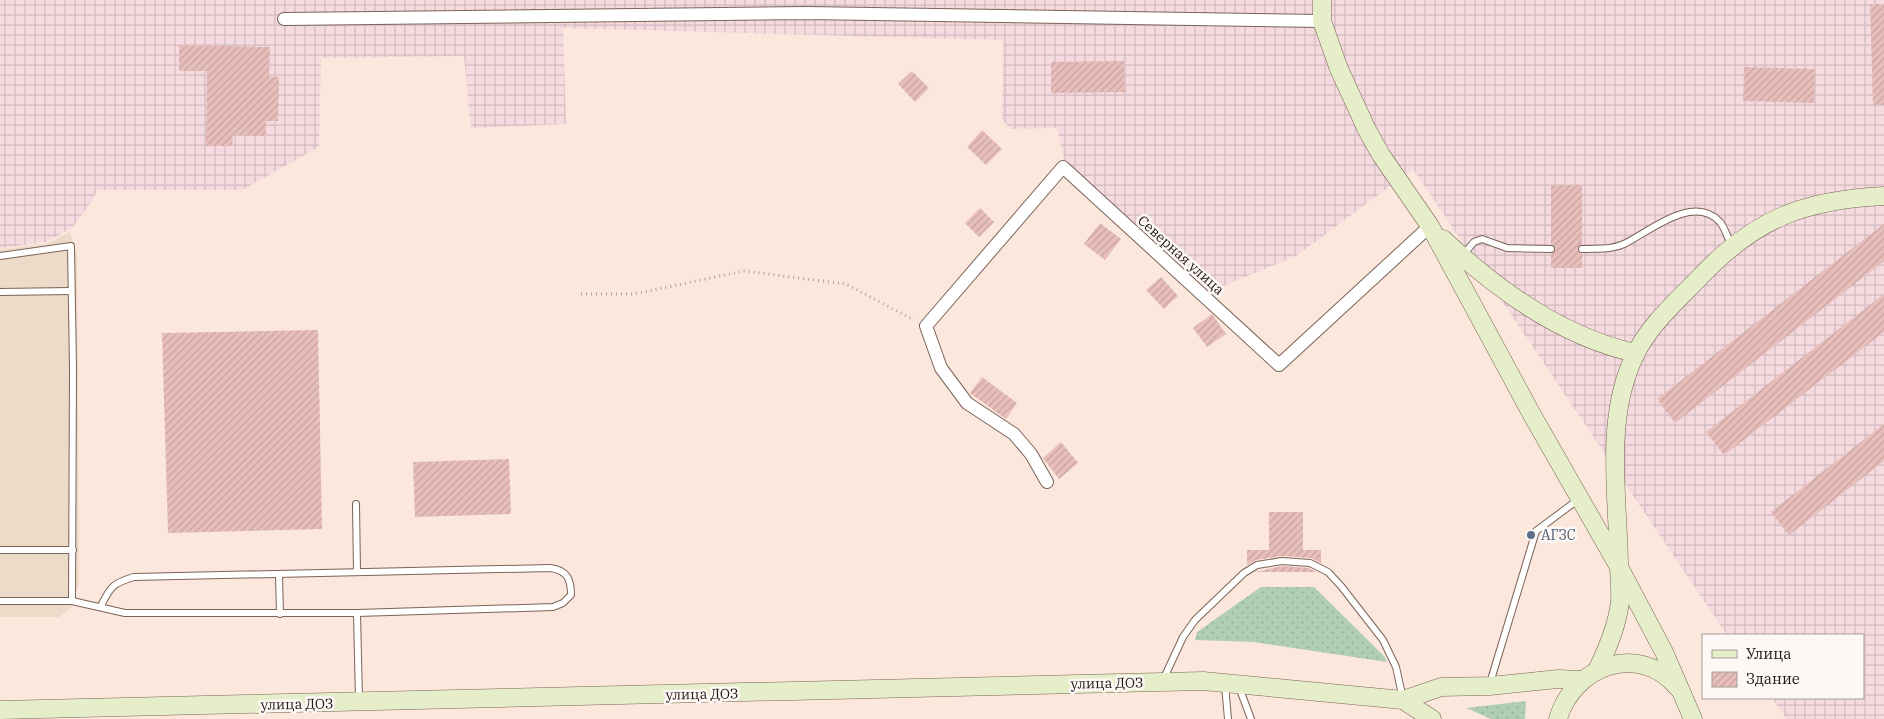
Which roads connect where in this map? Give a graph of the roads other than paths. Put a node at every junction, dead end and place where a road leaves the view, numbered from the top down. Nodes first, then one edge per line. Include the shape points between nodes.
1 (1322, 0) edge
2 (284, 19) dead end
3 (1322, 21) junction
4 (1884, 196) edge
5 (1430, 226) junction
6 (1732, 247) junction
7 (1552, 249) dead end
8 (1582, 249) dead end
9 (0, 256) edge
10 (1462, 257) junction
11 (71, 291) junction
12 (0, 292) edge
13 (1635, 354) junction
14 (1047, 482) dead end
15 (1580, 499) junction
16 (356, 504) dead end
17 (0, 550) edge
18 (73, 550) junction
19 (1619, 567) junction
20 (357, 572) junction
21 (279, 575) junction
22 (0, 601) edge
23 (72, 601) junction
24 (101, 606) junction
25 (357, 613) junction
26 (280, 614) junction
27 (1597, 670) junction
28 (1581, 680) junction
29 (1162, 682) junction
30 (1231, 683) junction
31 (1490, 686) junction
32 (1683, 694) junction
33 (1403, 700) junction
34 (359, 702) junction
35 (0, 710) edge
36 (1228, 719) edge
37 (1251, 719) edge
38 (1432, 719) edge
39 (1558, 719) edge
40 (1693, 719) edge
41 (1705, 719) edge

1 - 3 main road
2 - 3 street via 807,13
3 - 5 main road via 1339,69 1367,130 1381,156
4 - 6 main road via 1837,199 1804,207 1770,222
5 - 10 main road
5 - 14 street, Северная улица via 1279,365 1063,167 926,326 941,368 967,404 1014,434 1031,454
5 - 15 main road
6 - 8 lane via 1720,222 1701,212 1684,212 1624,244
6 - 13 main road via 1663,316
7 - 10 lane via 1507,248 1482,240 1474,242
9 - 11 lane via 71,246
10 - 13 main road via 1502,288 1556,322 1602,344
11 - 12 lane
11 - 18 lane
13 - 19 main road via 1621,391 1618,410
15 - 19 main road
15 - 31 lane via 1536,531
16 - 20 lane
17 - 18 lane
18 - 23 lane
19 - 27 main road via 1621,588 1617,616 1611,640
19 - 32 main road
20 - 21 lane
20 - 25 lane via 550,568 566,574 571,582 571,595 563,604 553,607
21 - 24 lane via 134,577 110,588
21 - 26 lane
22 - 23 lane
23 - 24 lane
24 - 26 lane via 125,613
25 - 26 lane
25 - 34 lane
27 - 28 main road
27 - 32 main road via 1618,664 1639,665 1668,678
28 - 31 main road via 1558,678
28 - 39 main road via 1568,695
29 - 30 main road, улица ДОЗ
29 - 33 lane via 1195,620 1244,573 1257,565 1282,560 1310,562 1328,572 1383,640 1396,667
29 - 34 main road, улица ДОЗ
30 - 33 main road, улица ДОЗ
30 - 36 lane
30 - 37 lane
31 - 33 main road via 1441,687
32 - 40 main road
32 - 41 main road
33 - 38 main road
34 - 35 main road, улица ДОЗ

